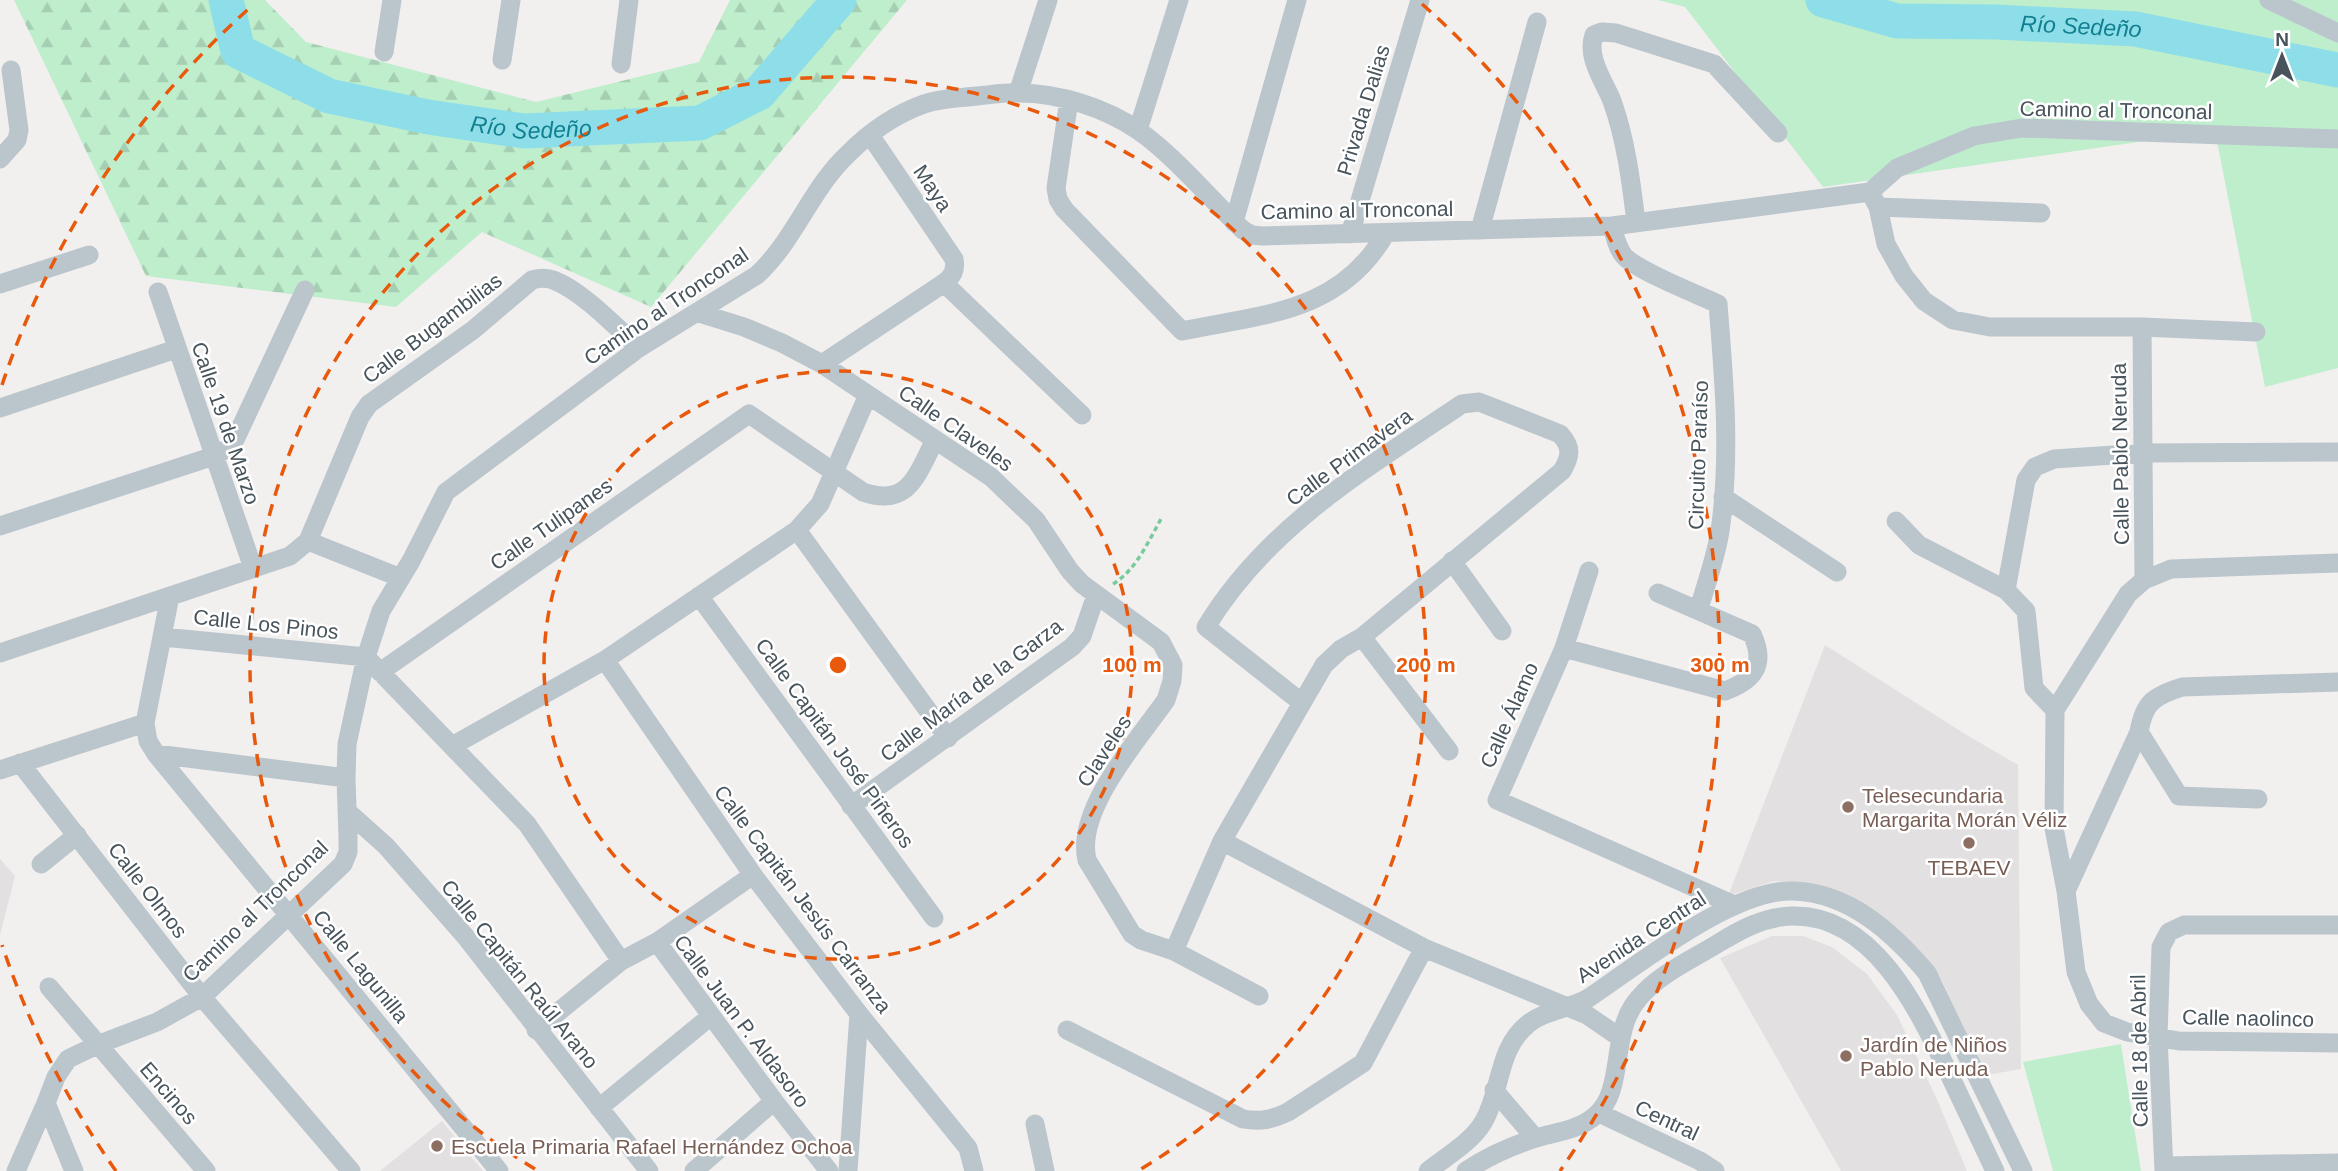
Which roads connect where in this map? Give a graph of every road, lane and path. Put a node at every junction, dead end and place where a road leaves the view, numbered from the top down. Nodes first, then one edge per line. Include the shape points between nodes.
1 (392, 0) edge
2 (511, 0) edge
3 (629, 0) edge
4 (1048, 0) edge
5 (1179, 0) edge
6 (1297, 0) edge
7 (1420, 0) edge
8 (2269, 0) edge
9 (1537, 22) dead end
10 (2338, 33) edge
11 (384, 52) dead end
12 (502, 60) dead end
13 (621, 64) dead end
14 (11, 70) dead end
15 (1018, 93) junction
16 (1069, 100) junction
17 (1138, 130) junction
18 (1778, 133) dead end
19 (870, 135) junction
20 (2338, 139) edge
21 (0, 159) edge
22 (1874, 199) junction
23 (2041, 213) dead end
24 (1234, 222) junction
25 (1636, 222) junction
26 (1612, 226) junction
27 (1480, 230) junction
28 (1386, 233) junction
29 (1350, 234) junction
30 (89, 255) dead end
31 (950, 275) junction
32 (0, 284) edge
33 (305, 290) dead end
34 (158, 292) dead end
35 (699, 313) junction
36 (2142, 327) junction
37 (2256, 332) dead end
38 (639, 348) junction
39 (176, 349) junction
40 (822, 365) junction
41 (867, 395) junction
42 (0, 408) edge
43 (1082, 415) dead end
44 (935, 440) junction
45 (2338, 452) edge
46 (2143, 453) junction
47 (214, 456) junction
48 (832, 472) junction
49 (1723, 497) junction
50 (1161, 519) dead end
51 (1896, 521) dead end
52 (0, 526) edge
53 (797, 530) junction
54 (308, 541) junction
55 (1452, 561) junction
56 (2338, 563) edge
57 (253, 568) junction
58 (1588, 571) dead end
59 (1837, 572) dead end
60 (401, 578) junction
61 (2144, 580) junction
62 (2006, 590) junction
63 (1658, 593) dead end
64 (1096, 595) junction
65 (170, 596) junction
66 (699, 596) junction
67 (1699, 609) junction
68 (1502, 631) dead end
69 (163, 637) junction
70 (1362, 637) junction
71 (1563, 648) junction
72 (0, 653) edge
73 (366, 657) junction
74 (605, 660) junction
75 (1173, 665) joint
76 (380, 672) junction
77 (2338, 682) edge
78 (1301, 702) junction
79 (2055, 710) junction
80 (145, 723) junction
81 (2139, 732) junction
82 (948, 738) junction
83 (452, 746) junction
84 (1449, 751) dead end
85 (156, 754) junction
86 (20, 763) junction
87 (0, 770) edge
88 (346, 778) junction
89 (2258, 799) dead end
90 (851, 806) junction
91 (348, 812) junction
92 (77, 835) junction
93 (1222, 841) junction
94 (41, 864) dead end
95 (753, 875) junction
96 (2066, 891) junction
97 (1734, 905) junction
98 (289, 914) junction
99 (934, 918) dead end
100 (2338, 925) edge
101 (657, 942) junction
102 (1424, 948) junction
103 (1174, 951) junction
104 (621, 961) junction
105 (49, 987) dead end
106 (1259, 996) dead end
107 (202, 997) junction
108 (1569, 1008) junction
109 (859, 1014) junction
110 (711, 1016) junction
111 (536, 1030) junction
112 (1067, 1030) dead end
113 (2158, 1036) junction
114 (1619, 1037) junction
115 (2338, 1043) edge
116 (97, 1045) junction
117 (1494, 1090) junction
118 (774, 1101) junction
119 (46, 1103) junction
120 (599, 1108) junction
121 (1599, 1113) junction
122 (1035, 1124) dead end
123 (1535, 1139) junction
124 (2338, 1163) edge
125 (973, 1166) edge
126 (2164, 1168) edge
127 (16, 1171) edge
128 (74, 1171) edge
129 (206, 1171) edge
130 (351, 1171) edge
131 (499, 1171) edge
132 (649, 1171) edge
133 (694, 1171) edge
134 (829, 1171) edge
135 (848, 1171) edge
136 (1045, 1171) edge
137 (1428, 1171) edge
138 (1466, 1171) edge
139 (1715, 1171) edge
140 (1995, 1171) edge
141 (2022, 1171) edge

1 - 11 street
2 - 12 street
3 - 13 street
4 - 15 street
5 - 17 street
6 - 24 street
7 - 29 street, Privada Dalias
8 - 10 street
9 - 27 street
14 - 21 street via 19,130 17,140
15 - 16 street, Camino al Tronconal
15 - 19 street, Camino al Tronconal via 927,103
16 - 17 street, Camino al Tronconal
16 - 28 street via 1058,199 1182,331 1312,301 1357,272
17 - 24 street, Camino al Tronconal
18 - 25 street via 1714,64 1616,33 1594,35 1592,54 1612,101 1628,160
19 - 31 street, Maya via 954,259
19 - 35 street, Camino al Tronconal via 836,166 772,262
20 - 22 street, Camino al Tronconal via 2022,128 1974,136 1897,168
22 - 23 street
22 - 25 street, Camino al Tronconal
22 - 36 street via 1886,244 1904,276 1924,301 1953,320 1990,327
24 - 29 street, Camino al Tronconal via 1252,235
25 - 26 street, Camino al Tronconal
26 - 27 street, Camino al Tronconal
26 - 49 street, Circuito Paraíso via 1625,256 1718,304 1726,415
27 - 28 street, Camino al Tronconal
28 - 29 street, Camino al Tronconal
30 - 32 street
31 - 40 street
31 - 43 street, Maya
33 - 47 street via 237,438
34 - 39 street, Calle 19 de Marzo
35 - 38 street, Camino al Tronconal
35 - 40 street, Calle Claveles via 757,332
36 - 37 street
36 - 46 street, Calle Pablo Neruda
38 - 54 street, Calle Bugambilias via 570,288 552,279 532,280 473,330 369,404
38 - 60 street, Camino al Tronconal via 446,492
39 - 42 street
39 - 47 street, Calle 19 de Marzo
40 - 41 street, Calle Claveles
41 - 44 street, Calle Claveles
41 - 48 street
44 - 48 street via 911,485 890,497 863,492
44 - 64 street, Calle Claveles via 1017,500 1070,570
45 - 46 street
46 - 61 street, Calle Pablo Neruda
46 - 62 street via 2054,459 2035,467 2026,480
47 - 52 street
47 - 57 street, Calle 19 de Marzo
48 - 53 street via 820,504
48 - 76 street, Calle Tulipanes via 749,414
49 - 59 street
49 - 67 street, Circuito Paraíso via 1720,533
50 - 64 path via 1135,563
51 - 62 street via 1919,545
53 - 66 street
53 - 82 street
54 - 57 street via 290,556
54 - 60 street
55 - 68 street
55 - 70 street
55 - 78 street, Calle Primavera via 1562,471 1570,451 1560,434 1479,402 1462,404 1321,500 1237,580 1206,627
56 - 61 street via 2171,569
57 - 65 street
58 - 71 street
60 - 73 street, Camino al Tronconal via 381,611
61 - 79 street via 2128,594
62 - 79 street via 2026,611 2034,688
63 - 67 street
64 - 75 street, Calle Claveles via 1161,642
64 - 82 street, Calle María de la Garza via 1082,636 1072,647
65 - 69 street
65 - 72 street
66 - 74 street
66 - 90 street, Calle Capitán José Piñeros
67 - 71 street, Calle Álamo via 1752,634 1759,649 1756,670 1743,685 1725,691
69 - 73 street, Calle Los Pinos
69 - 80 street
70 - 78 street via 1324,665
70 - 84 street
71 - 97 street, Calle Álamo via 1497,800
73 - 76 street
73 - 88 street, Camino al Tronconal via 347,744
74 - 83 street
74 - 95 street, Calle Capitán Jesús Carranza
75 - 103 street, Claveles via 1166,699 1099,794 1085,850 1132,934
76 - 83 street
77 - 81 street via 2182,687 2158,695 2143,712
78 - 93 street
79 - 96 street, Calle naolinco via 2054,828
80 - 85 street, Calle Lagunilla
80 - 86 street
81 - 89 street via 2179,796
81 - 96 street
82 - 90 street, Calle María de la Garza
83 - 104 street via 527,824
85 - 88 street
85 - 98 street, Calle Lagunilla
86 - 87 street
86 - 92 street, Calle Olmos
88 - 91 street, Camino al Tronconal
90 - 99 street, Calle Capitán José Piñeros
91 - 98 street, Camino al Tronconal via 348,852 343,864
91 - 111 street, Calle Capitán Raúl Arano via 386,846 465,936
92 - 94 street
92 - 107 street, Calle Olmos
93 - 102 street
93 - 103 street
95 - 101 street
95 - 109 street, Calle Capitán Jesús Carranza
96 - 113 street, Calle naolinco via 2076,972 2089,1004 2104,1023
97 - 108 street, Avenida Central
97 - 141 street, Avenida Central via 1794,891 1823,897 1852,906 1904,946 1927,973 1945,1006
98 - 107 street, Camino al Tronconal
98 - 131 street, Calle Lagunilla
100 - 113 street, Calle 18 de Abril via 2184,925 2169,932 2161,947
101 - 104 street, Calle Juan P. Aldasoro
101 - 110 street, Calle Juan P. Aldasoro
102 - 108 street
102 - 112 street via 1363,1063 1274,1119 1242,1119
103 - 106 street, Claveles
104 - 111 street, Calle Juan P. Aldasoro
105 - 116 street, Encinos
107 - 116 street, Camino al Tronconal via 157,1022
107 - 130 street, Calle Olmos
108 - 114 street
108 - 117 street, Avenida Central via 1528,1023 1513,1040
109 - 125 street, Calle Capitán Jesús Carranza via 968,1148
109 - 135 street
110 - 118 street, Calle Juan P. Aldasoro
110 - 120 street
111 - 120 street, Calle Capitán Raúl Arano
113 - 115 street, Calle naolinco via 2179,1041
113 - 126 street, Calle 18 de Abril
114 - 121 street via 1614,1080
114 - 140 street via 1626,1015 1658,981 1741,929 1790,916 1836,925 1877,956 1913,1004
116 - 119 street, Camino al Tronconal via 68,1059
116 - 129 street, Encinos
117 - 123 street
117 - 137 street, Avenida Central via 1482,1124
118 - 133 street
118 - 134 street, Calle Juan P. Aldasoro
119 - 127 street, Camino al Tronconal
119 - 128 street
120 - 132 street, Calle Capitán Raúl Arano
121 - 123 street via 1582,1125
121 - 139 street, Central
122 - 136 street
123 - 138 street
124 - 126 street

